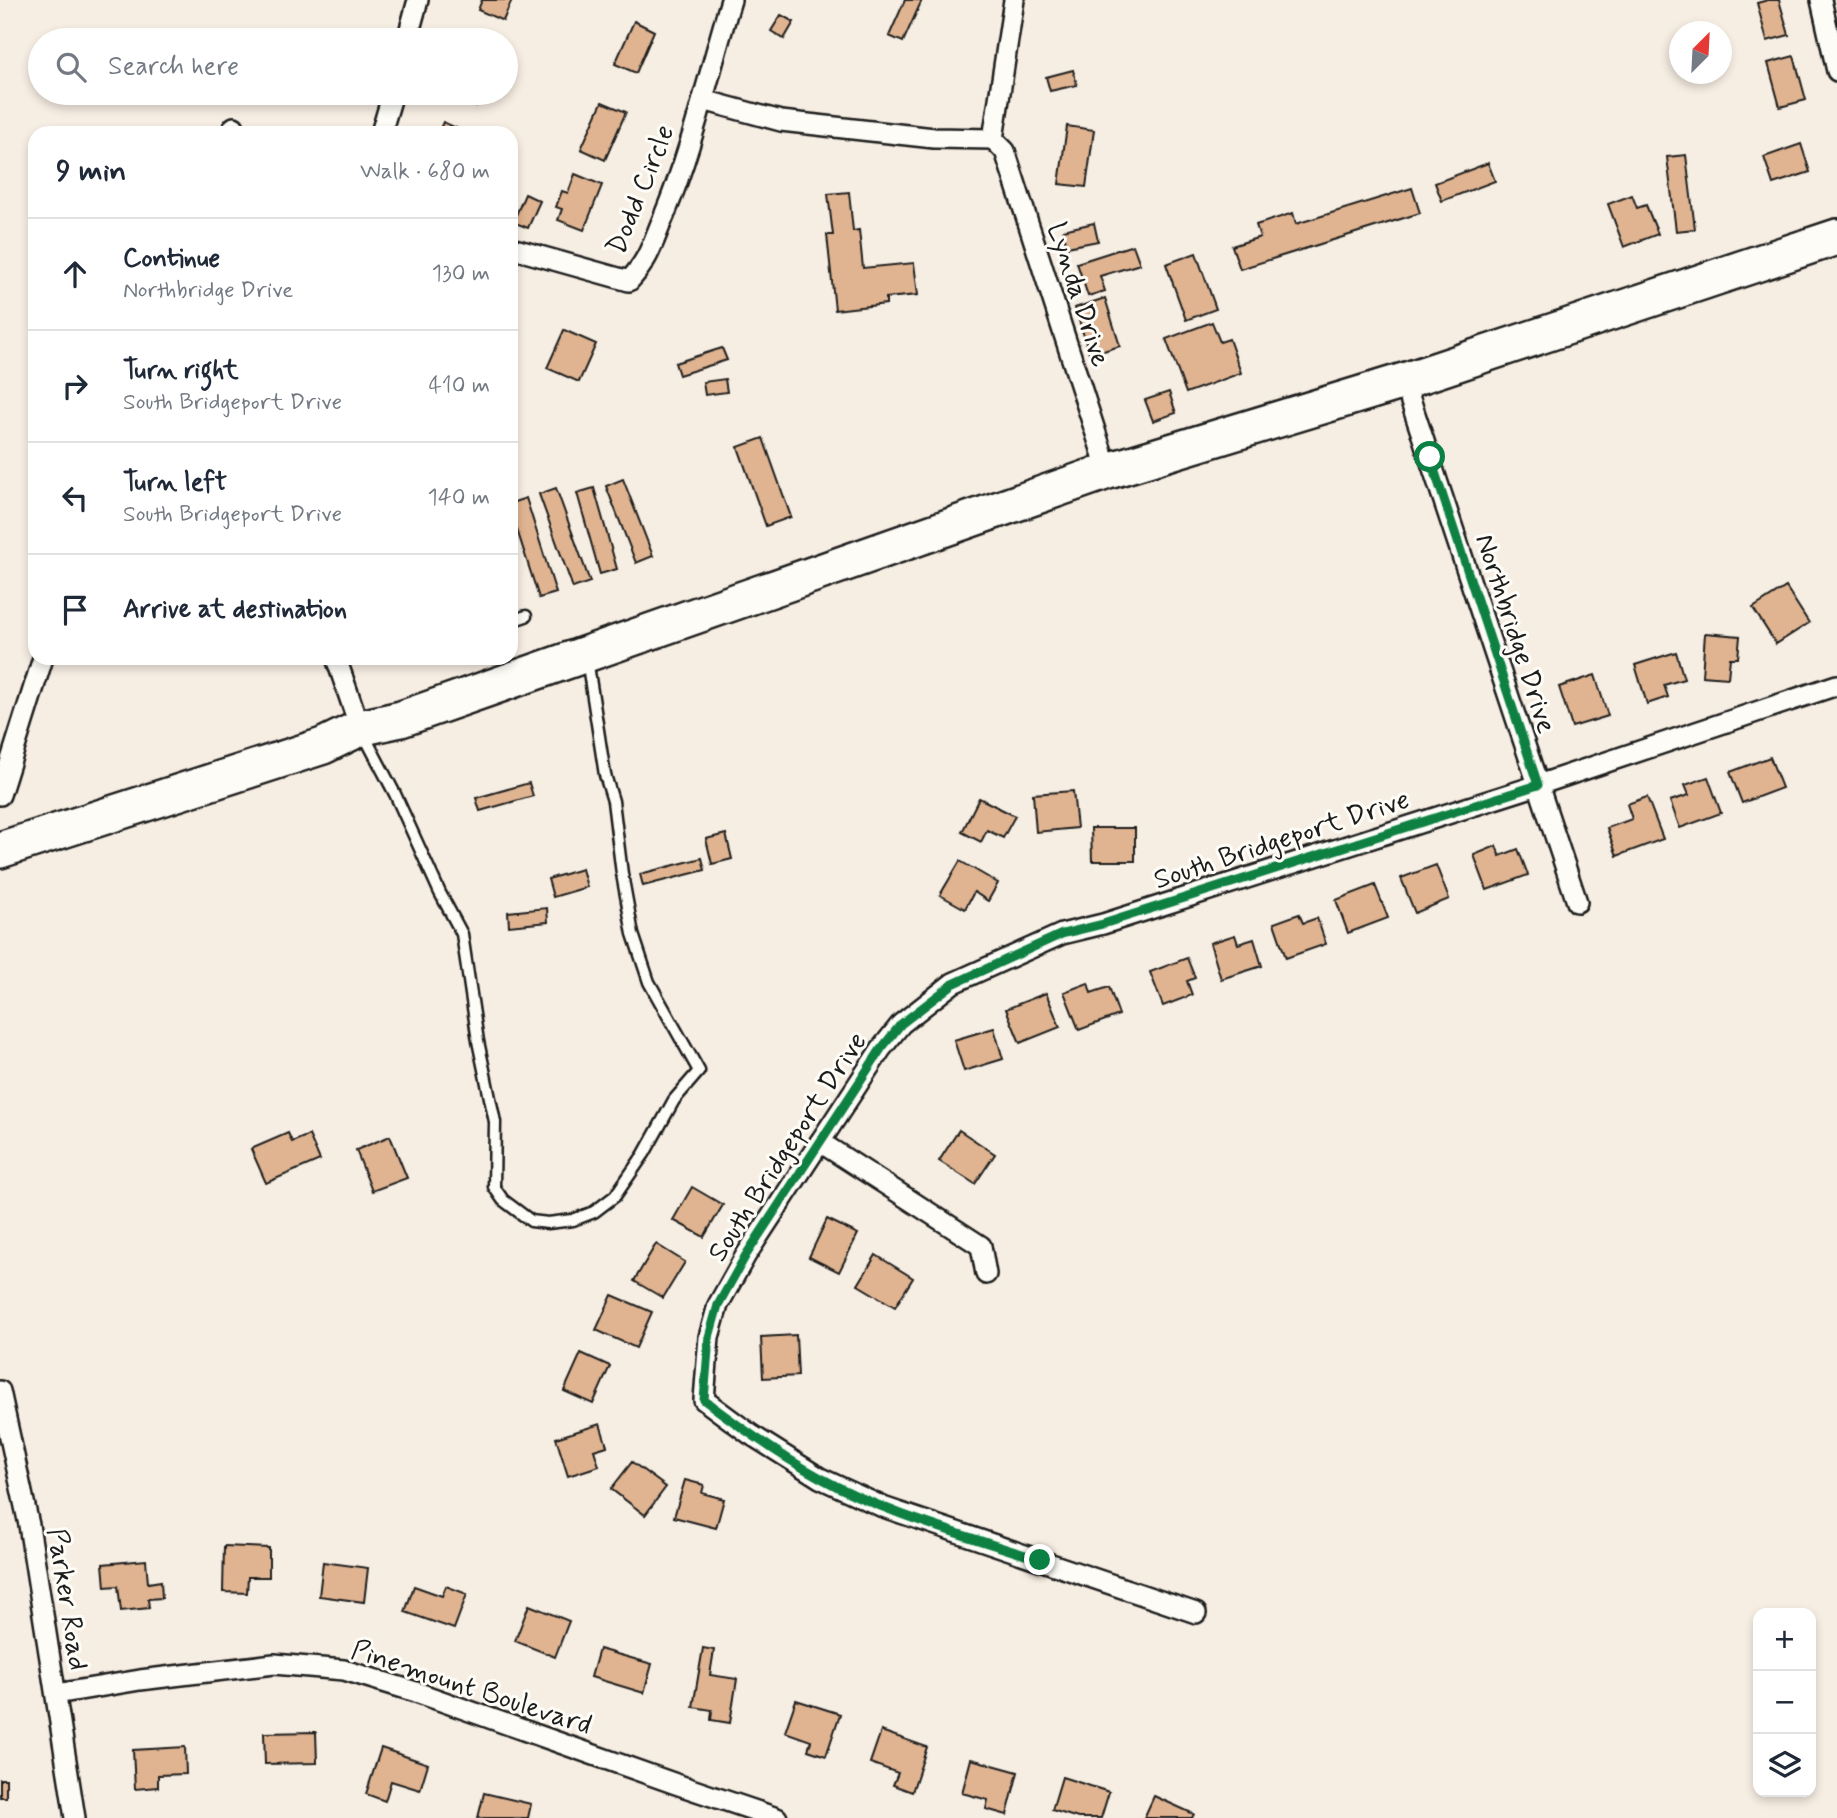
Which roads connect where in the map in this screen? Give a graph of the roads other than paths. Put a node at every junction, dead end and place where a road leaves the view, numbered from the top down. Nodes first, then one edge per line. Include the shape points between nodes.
1 (731, 0) edge
2 (1014, 0) edge
3 (1821, 0) edge
4 (416, 1) edge
5 (410, 28) edge
6 (1837, 71) edge
7 (704, 100) junction
8 (389, 105) edge
9 (383, 126) edge
10 (993, 139) junction
11 (1837, 237) edge
12 (518, 250) edge
13 (1405, 381) junction
14 (1108, 471) junction
15 (526, 616) dead end
16 (518, 619) edge
17 (587, 654) junction
18 (41, 665) edge
19 (342, 665) edge
20 (1837, 685) edge
21 (360, 728) junction
22 (1538, 785) junction
23 (0, 794) edge
24 (0, 850) edge
25 (1577, 902) dead end
26 (820, 1142) junction
27 (986, 1274) dead end
28 (0, 1391) edge
29 (1196, 1613) dead end
30 (56, 1694) junction
31 (75, 1818) edge
32 (777, 1818) edge

1 - 7 street, Dodd Circle
2 - 10 street
3 - 6 street
4 - 5 street
7 - 10 street via 780,121 934,138
7 - 12 street, Dodd Circle via 645,263 629,281
8 - 9 street
10 - 14 street, Lynda Drive via 1005,151
11 - 13 highway
13 - 14 highway
13 - 22 street, Northbridge Drive
14 - 17 highway
15 - 16 lane
17 - 21 highway via 401,719
17 - 21 lane via 633,934 649,982 699,1071 674,1100 615,1196 573,1220 531,1221 494,1187 495,1122 463,934
18 - 23 street
19 - 21 street
20 - 22 street, South Bridgeport Drive
21 - 24 highway via 323,746
22 - 25 street, Northbridge Drive
22 - 26 street, South Bridgeport Drive via 1062,934 953,984 901,1024
26 - 27 street via 981,1246
26 - 29 street, South Bridgeport Drive via 718,1305 709,1337 704,1400 820,1478 883,1507
28 - 30 street, Parker Road via 29,1525
30 - 31 street, Parker Road
30 - 32 street, Pinemount Boulevard via 274,1664 344,1670

